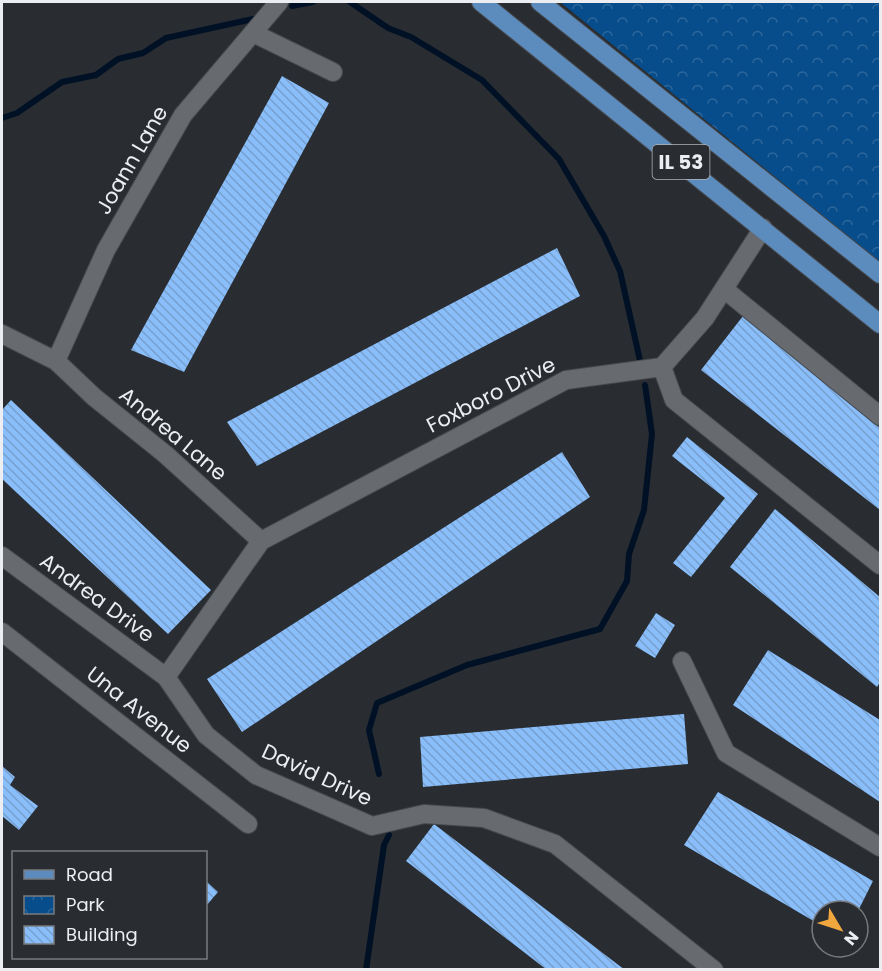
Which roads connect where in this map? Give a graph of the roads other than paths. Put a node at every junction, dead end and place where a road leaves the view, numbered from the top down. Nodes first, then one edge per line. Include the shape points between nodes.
1 (279, 2) edge
2 (481, 2) edge
3 (540, 2) edge
4 (253, 33) junction
5 (333, 72) dead end
6 (764, 228) junction
7 (880, 274) edge
8 (724, 289) junction
9 (880, 324) edge
10 (2, 334) edge
11 (56, 361) junction
12 (662, 367) junction
13 (880, 416) edge
14 (261, 541) junction
15 (2, 556) edge
16 (880, 565) edge
17 (2, 632) edge
18 (682, 662) dead end
19 (166, 677) junction
20 (248, 824) dead end
21 (880, 847) edge
22 (714, 969) edge

1 - 4 street, Joann Lane
2 - 6 main road, IL 53
3 - 7 main road, IL 53
4 - 5 street
4 - 11 street, Joann Lane via 183,115 106,250
6 - 8 street
6 - 9 main road, IL 53
8 - 12 street via 705,318
8 - 13 street
10 - 11 street
11 - 14 street, Andrea Lane
12 - 14 street, Foxboro Drive via 566,380
12 - 16 street via 674,400
14 - 19 street
15 - 19 street, Andrea Drive
17 - 20 street, Una Avenue
18 - 21 street via 726,753
19 - 22 street, David Drive via 206,735 256,775 372,826 423,814 484,818 555,844

